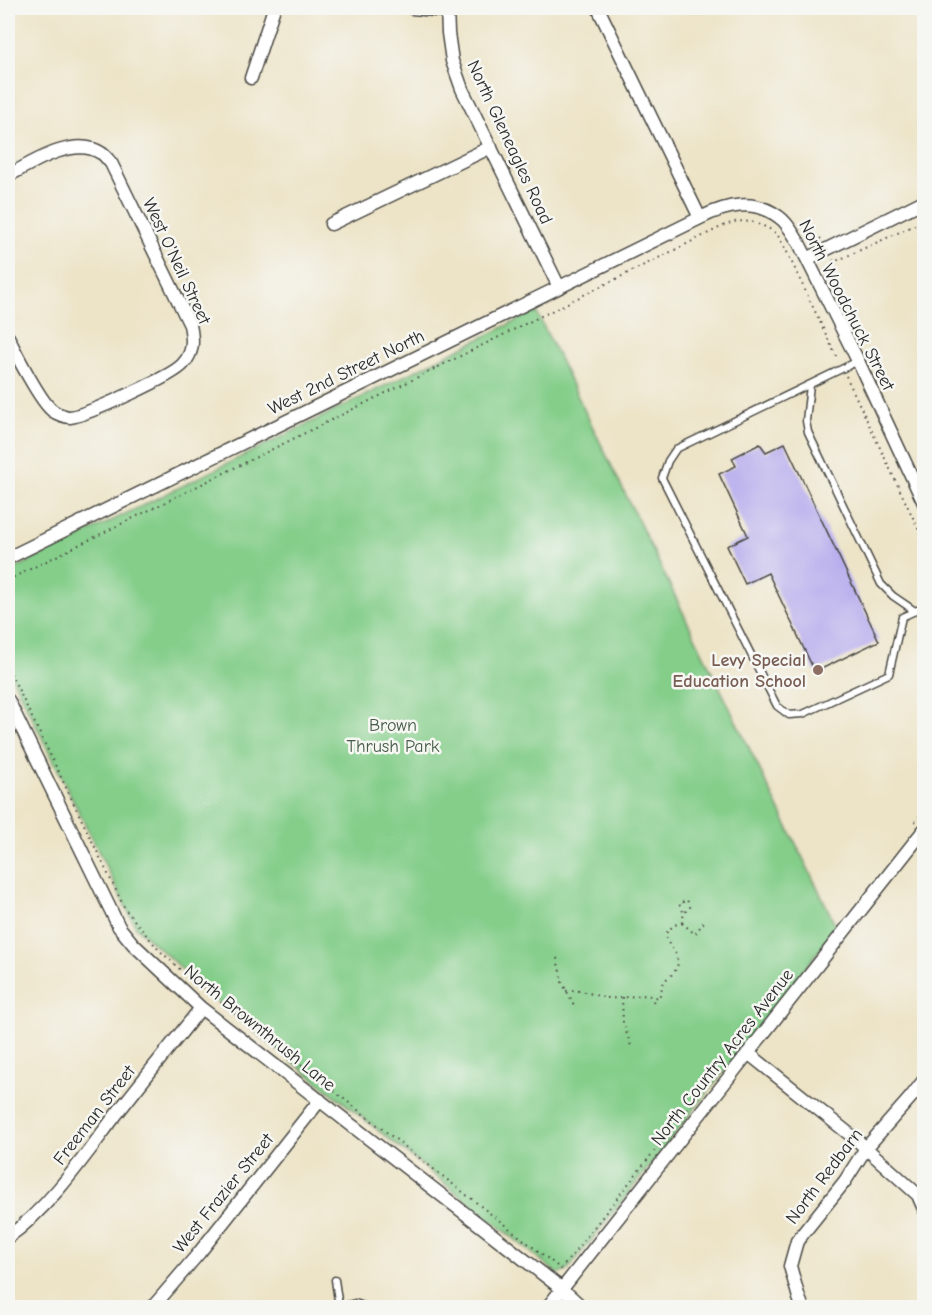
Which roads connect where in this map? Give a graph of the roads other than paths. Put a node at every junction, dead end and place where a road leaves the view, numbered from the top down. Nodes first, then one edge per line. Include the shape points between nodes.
1 (274, 8) edge
2 (412, 8) edge
3 (598, 8) edge
4 (447, 9) edge
5 (251, 78) dead end
6 (491, 147) junction
7 (8, 176) edge
8 (924, 201) edge
9 (700, 218) junction
10 (331, 224) dead end
11 (807, 259) junction
12 (559, 287) junction
13 (8, 337) edge
14 (858, 362) junction
15 (810, 385) junction
16 (924, 503) edge
17 (8, 558) edge
18 (924, 607) edge
19 (915, 611) junction
20 (8, 700) edge
21 (924, 830) edge
22 (201, 1008) junction
23 (748, 1053) junction
24 (924, 1080) edge
25 (320, 1100) junction
26 (866, 1148) junction
27 (924, 1209) edge
28 (8, 1237) edge
29 (335, 1280) dead end
30 (562, 1289) junction
31 (338, 1307) edge
32 (152, 1308) edge
33 (369, 1308) edge
34 (547, 1308) edge
35 (583, 1308) edge
36 (803, 1308) edge

1 - 5 street
2 - 4 street
3 - 9 street
4 - 6 street, North Gleneagles Road via 452,61
6 - 10 street
6 - 12 street, North Gleneagles Road
7 - 13 street, West O'Neil Street via 71,148 84,147 101,153 111,163 190,326 193,341 182,366 92,411 68,417 52,411 40,397
8 - 11 street
9 - 11 street, North Woodchuck Street via 734,205 766,210 788,226
9 - 12 street, West 2nd Street North
11 - 14 street, North Woodchuck Street
12 - 17 street, West 2nd Street North
14 - 15 lane
14 - 16 street, North Woodchuck Street
15 - 19 lane via 807,432 881,584
15 - 19 lane via 676,449 662,478 777,706 789,715 802,714 889,674 902,617
18 - 19 lane
20 - 22 street, North Brownthrush Lane via 119,927
21 - 23 street, North Country Acres Avenue
22 - 25 street, North Brownthrush Lane
22 - 28 street, Freeman Street via 66,1180
23 - 26 street
23 - 30 street, North Country Acres Avenue
24 - 26 street, North Redbarn
25 - 30 street, North Brownthrush Lane
25 - 32 street, West Frazier Street
26 - 27 street via 918,1195
26 - 36 street, North Redbarn via 797,1240 790,1266
29 - 31 lane
30 - 34 street, North Country Acres Avenue
30 - 35 street, North Brownthrush Lane
31 - 33 lane via 355,1303

